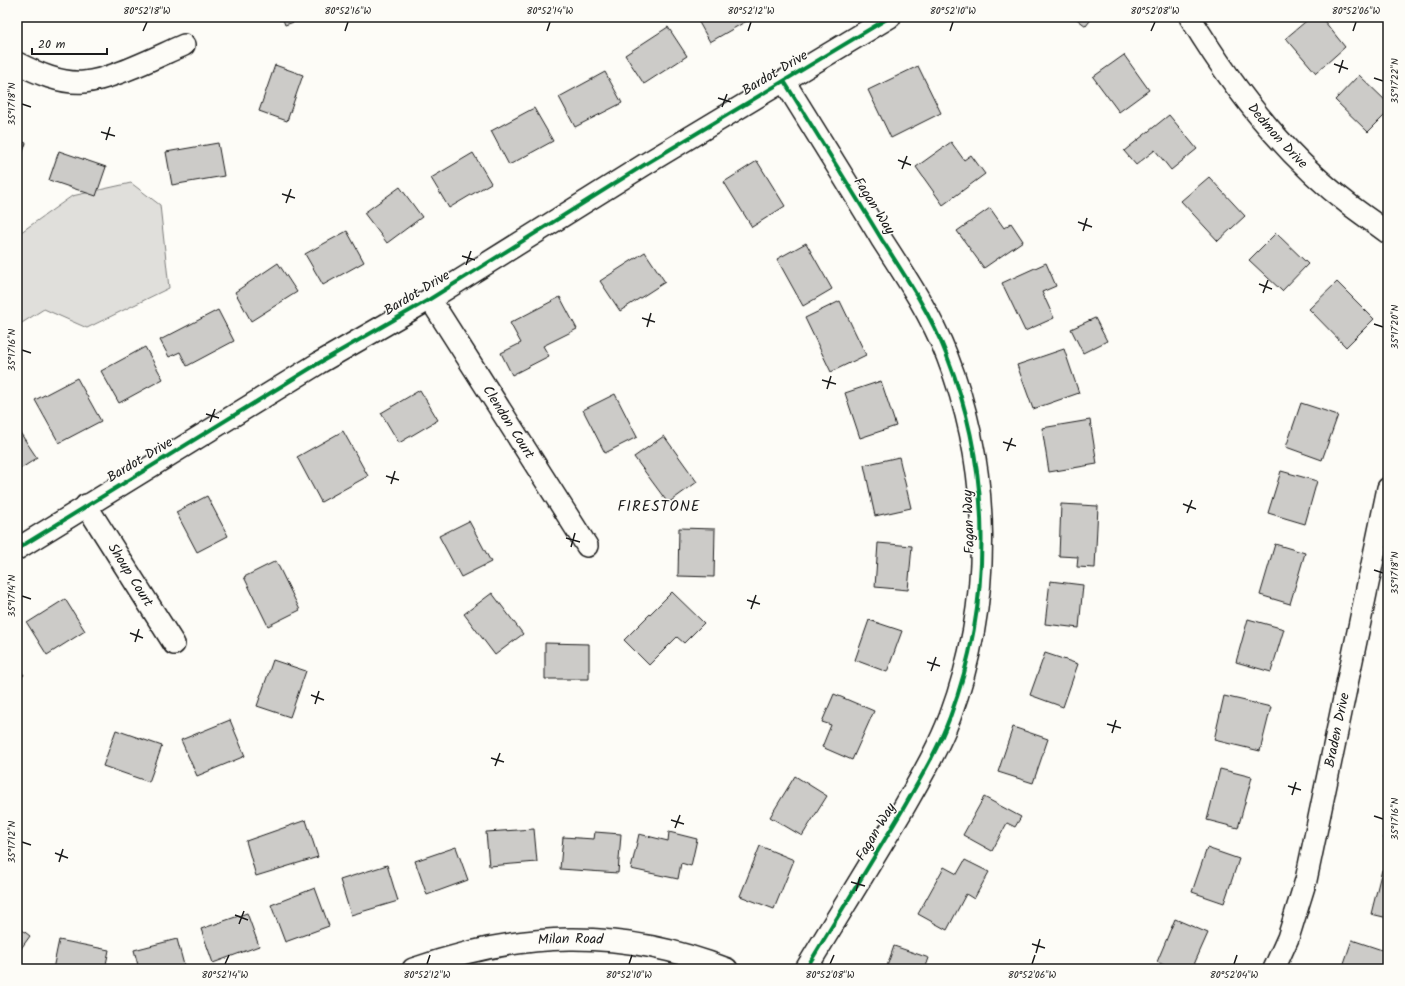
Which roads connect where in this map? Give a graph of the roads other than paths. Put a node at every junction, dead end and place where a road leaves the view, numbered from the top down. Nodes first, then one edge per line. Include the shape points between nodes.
1 (890, 17) edge
2 (1190, 17) edge
3 (184, 45) dead end
4 (17, 63) edge
5 (784, 81) junction
6 (1388, 232) edge
7 (430, 299) junction
8 (1388, 488) edge
9 (86, 505) junction
10 (587, 546) dead end
11 (17, 549) edge
12 (174, 644) dead end
13 (413, 969) edge
14 (727, 969) edge
15 (806, 969) edge
16 (1274, 969) edge

1 - 5 street, Bardot Drive
2 - 6 street, Dedmon Drive via 1246,100 1285,146 1350,206
3 - 4 street via 116,74 85,82 67,81 36,72
5 - 7 street, Bardot Drive
5 - 15 street, Fagan Way via 931,322 958,387 974,450 981,494 981,575 974,632 968,661 950,716 922,776
7 - 9 street, Bardot Drive via 319,363
7 - 10 street, Clendon Court
8 - 16 street, Braden Drive via 1306,880 1288,938
9 - 11 street, Bardot Drive
9 - 12 street, Shoup Court
13 - 14 street, Milan Road via 461,953 497,945 554,938 584,938 619,941 676,952

